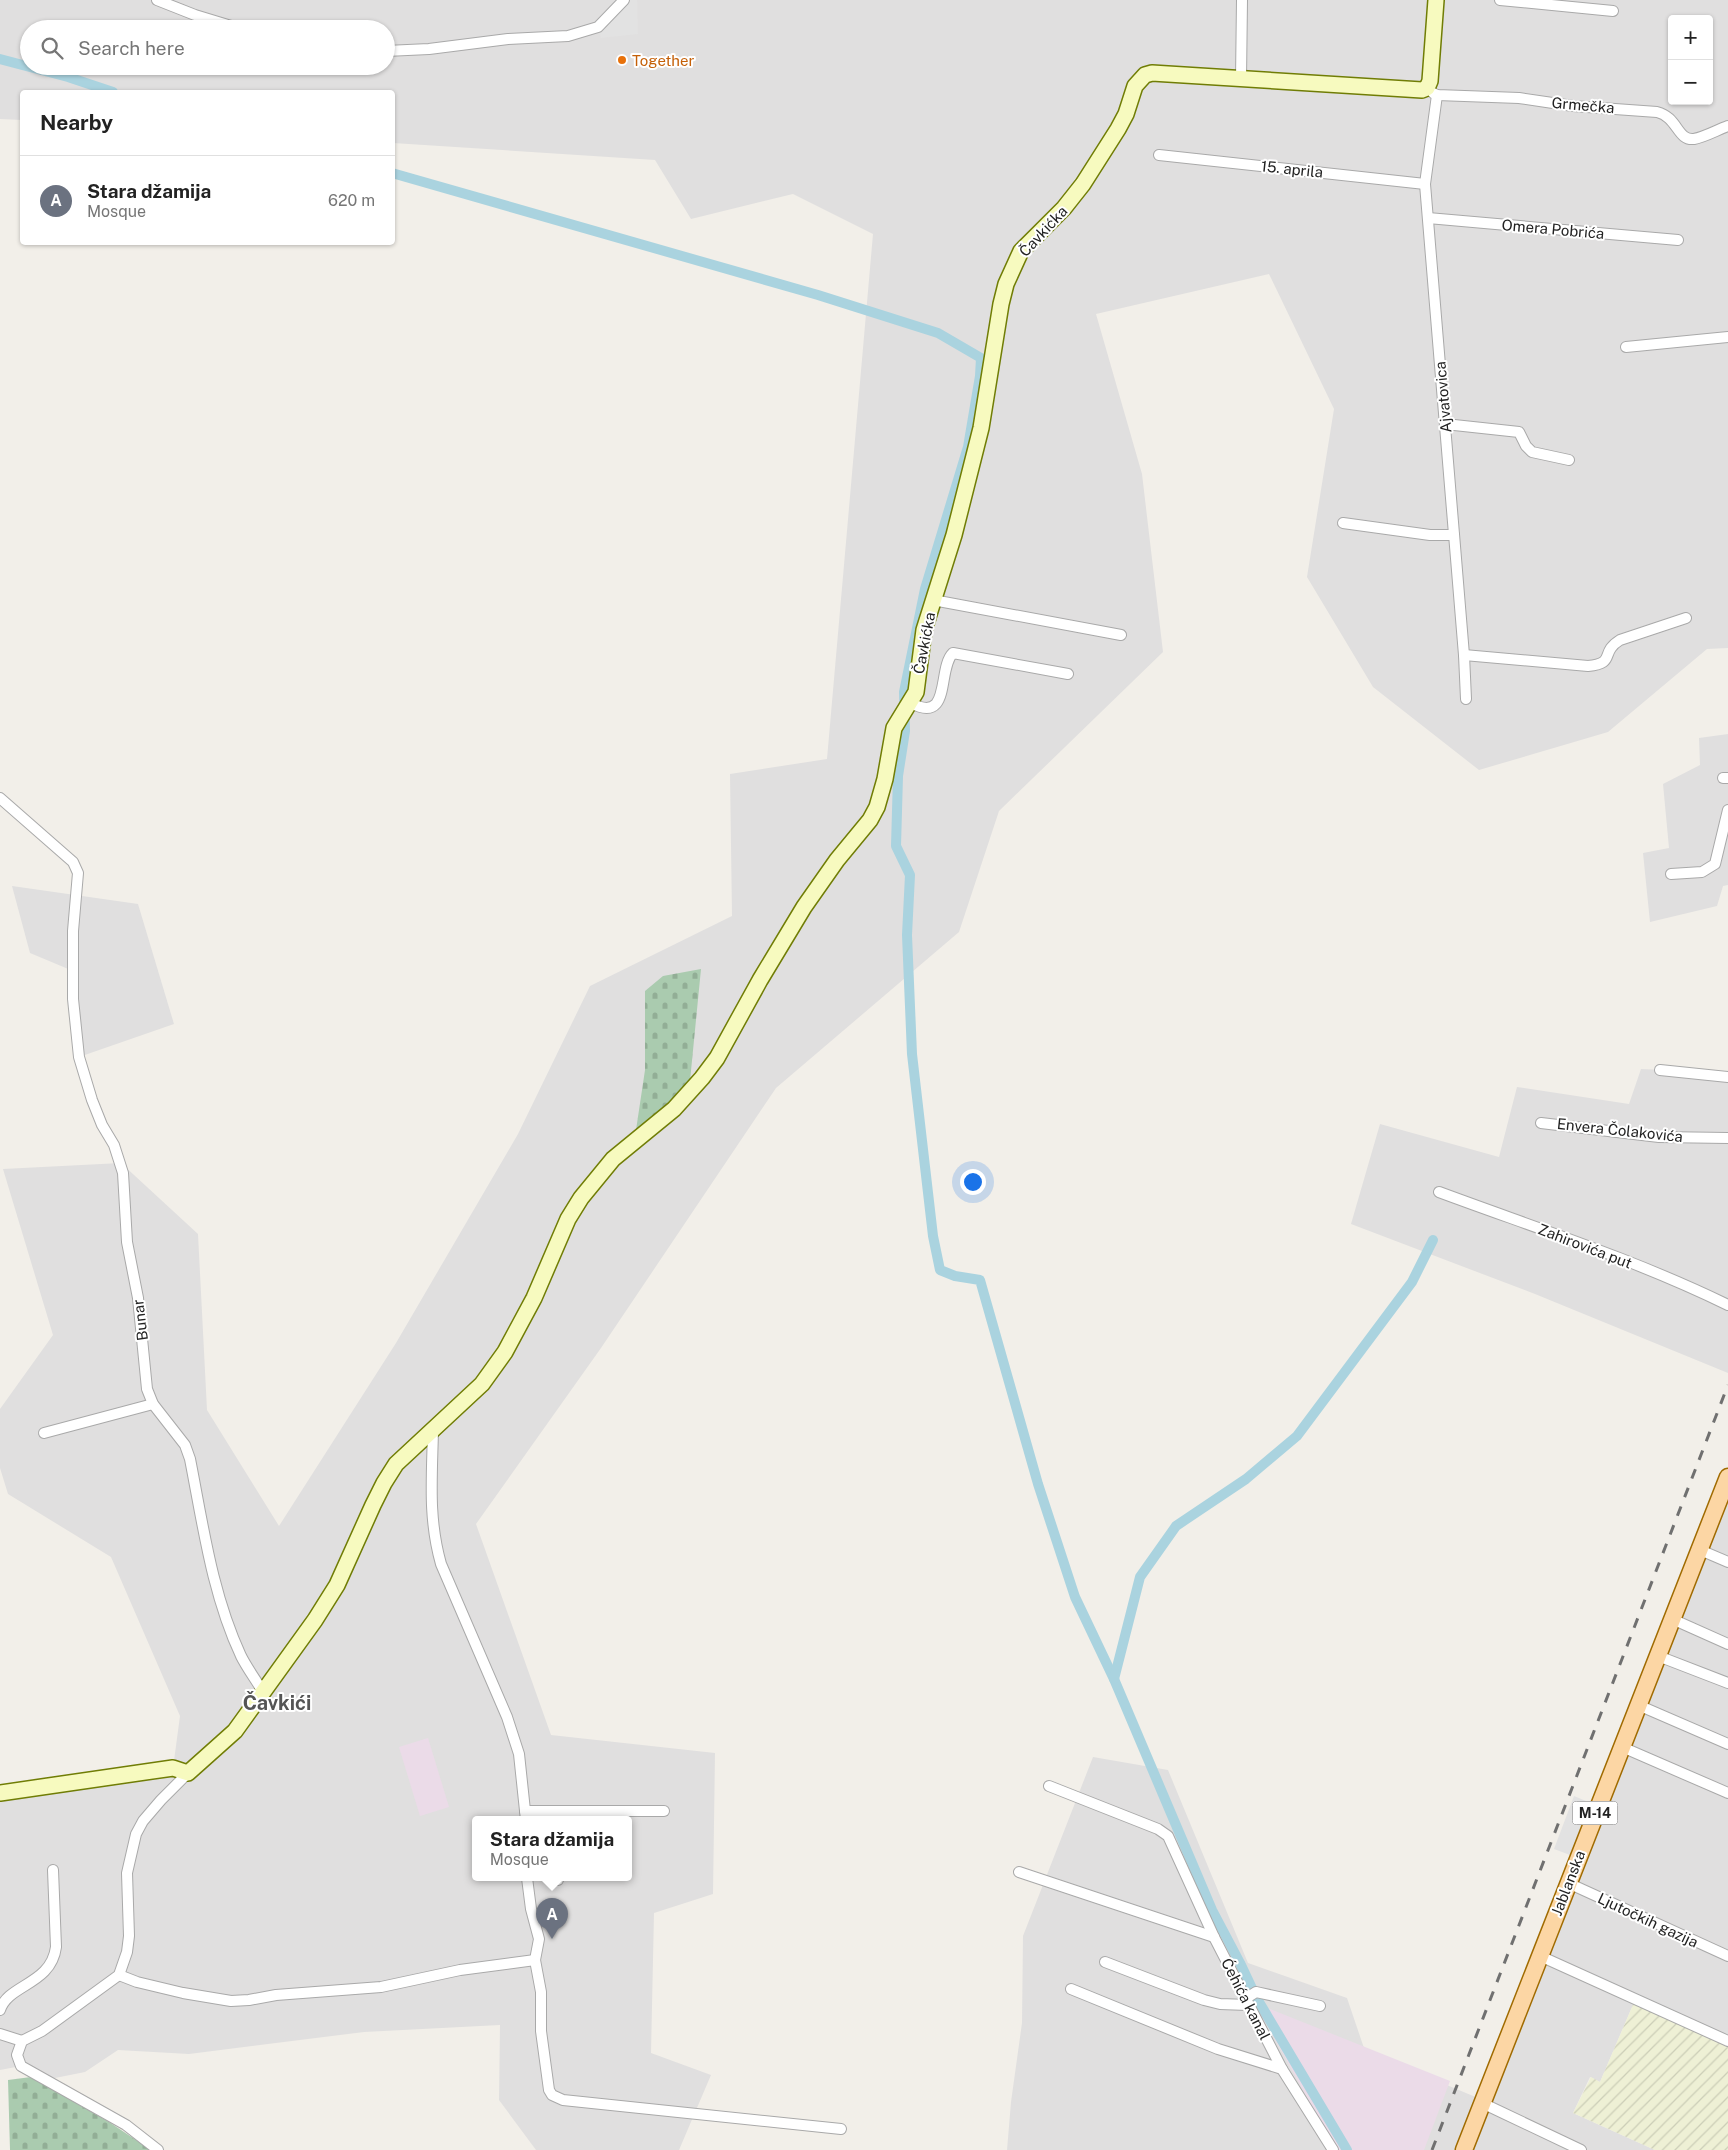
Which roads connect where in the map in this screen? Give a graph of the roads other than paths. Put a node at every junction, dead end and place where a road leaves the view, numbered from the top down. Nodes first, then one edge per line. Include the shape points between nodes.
1 (158, 0) edge
2 (624, 0) edge
3 (1242, 0) edge
4 (1436, 0) edge
5 (1500, 0) edge
6 (1613, 11) dead end
7 (208, 20) edge
8 (395, 51) edge
9 (1241, 79) junction
10 (1432, 92) junction
11 (1728, 126) edge
12 (1159, 154) dead end
13 (1425, 184) junction
14 (1428, 218) junction
15 (1678, 240) dead end
16 (1728, 337) edge
17 (1626, 347) dead end
18 (1445, 424) junction
19 (1569, 460) dead end
20 (1343, 523) dead end
21 (1454, 535) junction
22 (933, 600) junction
23 (1686, 618) dead end
24 (1121, 635) dead end
25 (1464, 655) junction
26 (1068, 674) dead end
27 (1466, 699) dead end
28 (906, 710) junction
29 (0, 798) edge
30 (1728, 810) edge
31 (1671, 874) dead end
32 (1660, 1070) dead end
33 (1728, 1077) edge
34 (1542, 1122) dead end
35 (1728, 1138) edge
36 (1440, 1192) dead end
37 (1728, 1305) edge
38 (153, 1404) junction
39 (433, 1430) junction
40 (44, 1433) dead end
41 (1727, 1485) edge
42 (1700, 1550) junction
43 (1728, 1562) edge
44 (1672, 1619) junction
45 (1728, 1644) edge
46 (1658, 1656) junction
47 (1728, 1683) edge
48 (263, 1692) junction
49 (1638, 1705) junction
50 (1728, 1744) edge
51 (1622, 1747) junction
52 (188, 1773) junction
53 (1049, 1786) dead end
54 (0, 1792) edge
55 (1728, 1793) edge
56 (664, 1811) dead end
57 (526, 1816) edge
58 (539, 1816) edge
59 (53, 1870) dead end
60 (1019, 1872) dead end
61 (527, 1881) edge
62 (1568, 1883) junction
63 (1214, 1937) junction
64 (1540, 1956) junction
65 (1728, 1956) edge
66 (535, 1960) junction
67 (1105, 1962) dead end
68 (119, 1975) junction
69 (1071, 1989) dead end
70 (1250, 1998) junction
71 (1320, 2006) dead end
72 (0, 2010) edge
73 (0, 2034) edge
74 (1728, 2040) edge
75 (22, 2041) junction
76 (1282, 2069) junction
77 (1482, 2103) junction
78 (841, 2129) dead end
79 (158, 2150) edge
80 (1333, 2150) edge
81 (1464, 2150) edge
82 (1581, 2150) edge

1 - 7 street
2 - 8 street via 598,27 568,36
3 - 9 street
4 - 10 street, Ajvatovica
5 - 6 street
9 - 10 street, Čavkićka
9 - 22 street, Čavkićka via 1145,75 1135,86 1126,114 1083,184 1021,251 1004,290 981,428
10 - 11 street, Grmečka via 1657,112 1669,117 1683,136 1691,139
10 - 13 street, Ajvatovica
12 - 13 street, 15. aprila
13 - 14 street, Ajvatovica
14 - 15 street, Omera Pobrića
14 - 18 street, Ajvatovica
16 - 17 street
18 - 19 street via 1519,432 1532,452
18 - 21 street, Ajvatovica
20 - 21 street via 1421,534
21 - 25 street, Ajvatovica
22 - 24 street
22 - 28 street, Čavkićka via 924,630 916,692
23 - 25 street via 1620,640 1611,645 1601,664 1588,666
25 - 27 street, Ajvatovica
26 - 28 street via 953,653 939,700 927,708
28 - 39 street, Čavkićka via 894,728 877,807 870,820 836,860 804,907 717,1058 690,1093 613,1159 581,1198 505,1352 482,1384
29 - 38 street, Bunar via 73,862 78,873 73,931 73,999 79,1057 92,1100 114,1145 123,1173 127,1242 138,1298 148,1389
30 - 31 street via 1715,864 1702,872
32 - 33 street
34 - 35 street, Envera Čolakovića via 1659,1137
36 - 37 street, Zahirovića put via 1641,1268
38 - 40 street
38 - 48 street, Bunar via 185,1445 220,1601 242,1658
39 - 48 street, Čavkićka via 396,1464 384,1482 338,1585
39 - 57 street via 431,1509 435,1543 507,1717 519,1754
41 - 42 main road, Jablanska / M-14
42 - 43 street
42 - 44 main road, Jablanska / M-14
44 - 45 street
44 - 46 main road, Jablanska / M-14
46 - 47 street
46 - 49 main road, Jablanska / M-14
48 - 52 street, Čavkićka via 235,1732
49 - 50 street
49 - 51 main road, Jablanska / M-14
51 - 55 street
51 - 62 main road, Jablanska / M-14
52 - 54 street via 173,1768
52 - 68 street via 143,1821 136,1834 127,1873 127,1952
53 - 63 street, Ćehića kanal via 1158,1829 1171,1840
56 - 58 street
57 - 58 street
59 - 72 street via 54,1958 49,1967 12,1995
60 - 63 street
61 - 66 street via 540,1939
62 - 64 main road, Jablanska / M-14
62 - 65 street, Ljutočkih gazija
63 - 70 street, Ćehića kanal
64 - 74 street
64 - 77 main road, Jablanska / M-14
66 - 68 street via 460,1970 381,1987 231,2001 183,1993
66 - 78 street via 549,2090 556,2098
67 - 70 street via 1220,2004
68 - 75 street via 42,2031
69 - 76 street via 1218,2049
70 - 71 street
70 - 76 street, Ćehića kanal
73 - 75 street
75 - 79 street via 17,2055 22,2066 126,2125
76 - 80 street, Ćehića kanal
77 - 81 main road, Jablanska / M-14
77 - 82 street

